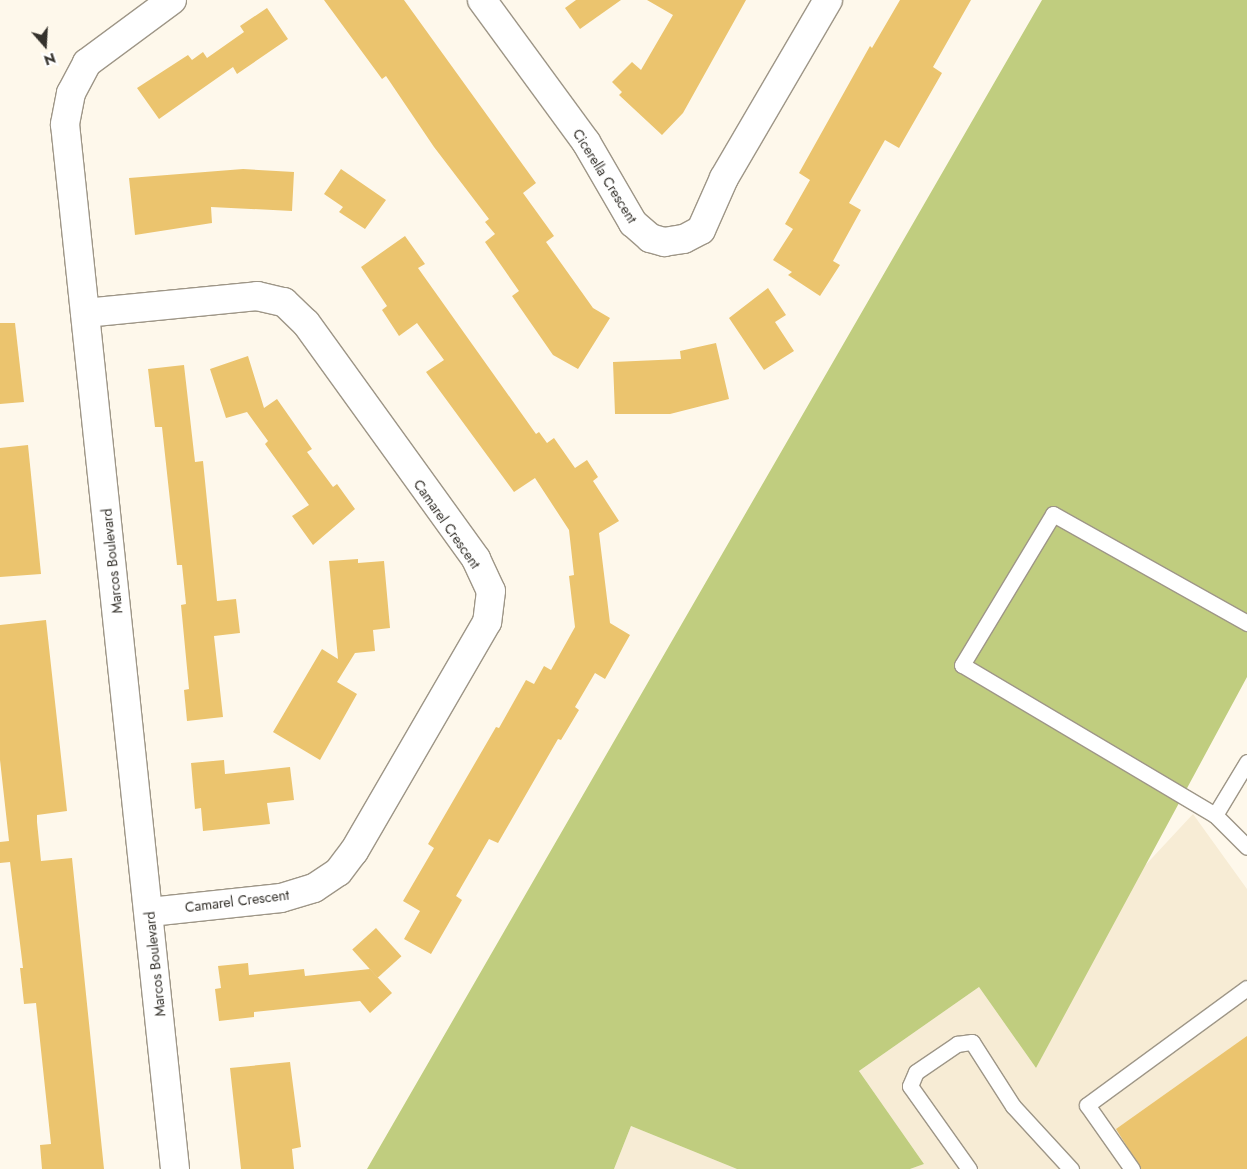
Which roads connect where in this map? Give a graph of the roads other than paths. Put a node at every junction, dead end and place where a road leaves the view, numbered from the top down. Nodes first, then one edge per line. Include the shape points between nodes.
1 (172, 0) edge
2 (482, 0) edge
3 (828, 0) edge
4 (85, 313) junction
5 (1247, 624) edge
6 (1247, 762) edge
7 (1215, 815) junction
8 (1247, 847) edge
9 (150, 912) junction
10 (1247, 988) edge
11 (175, 1169) edge
12 (969, 1169) edge
13 (1070, 1169) edge
14 (1132, 1169) edge

1 - 4 street, Marcos Boulevard via 87,63 71,93 65,124
2 - 3 street, Cicerella Crescent via 586,142 633,223 650,238 664,242 684,239 701,230 724,178
4 - 9 street, Marcos Boulevard
4 - 9 street, Camarel Crescent via 256,296 284,302 306,323 476,559 491,591 487,622 354,851 338,872 314,888 281,898
5 - 7 lane via 1053,514 962,665
6 - 7 lane
7 - 8 lane
9 - 11 street, Marcos Boulevard
10 - 14 lane via 1087,1105
12 - 13 lane via 910,1086 916,1072 956,1044 972,1042 1013,1106

